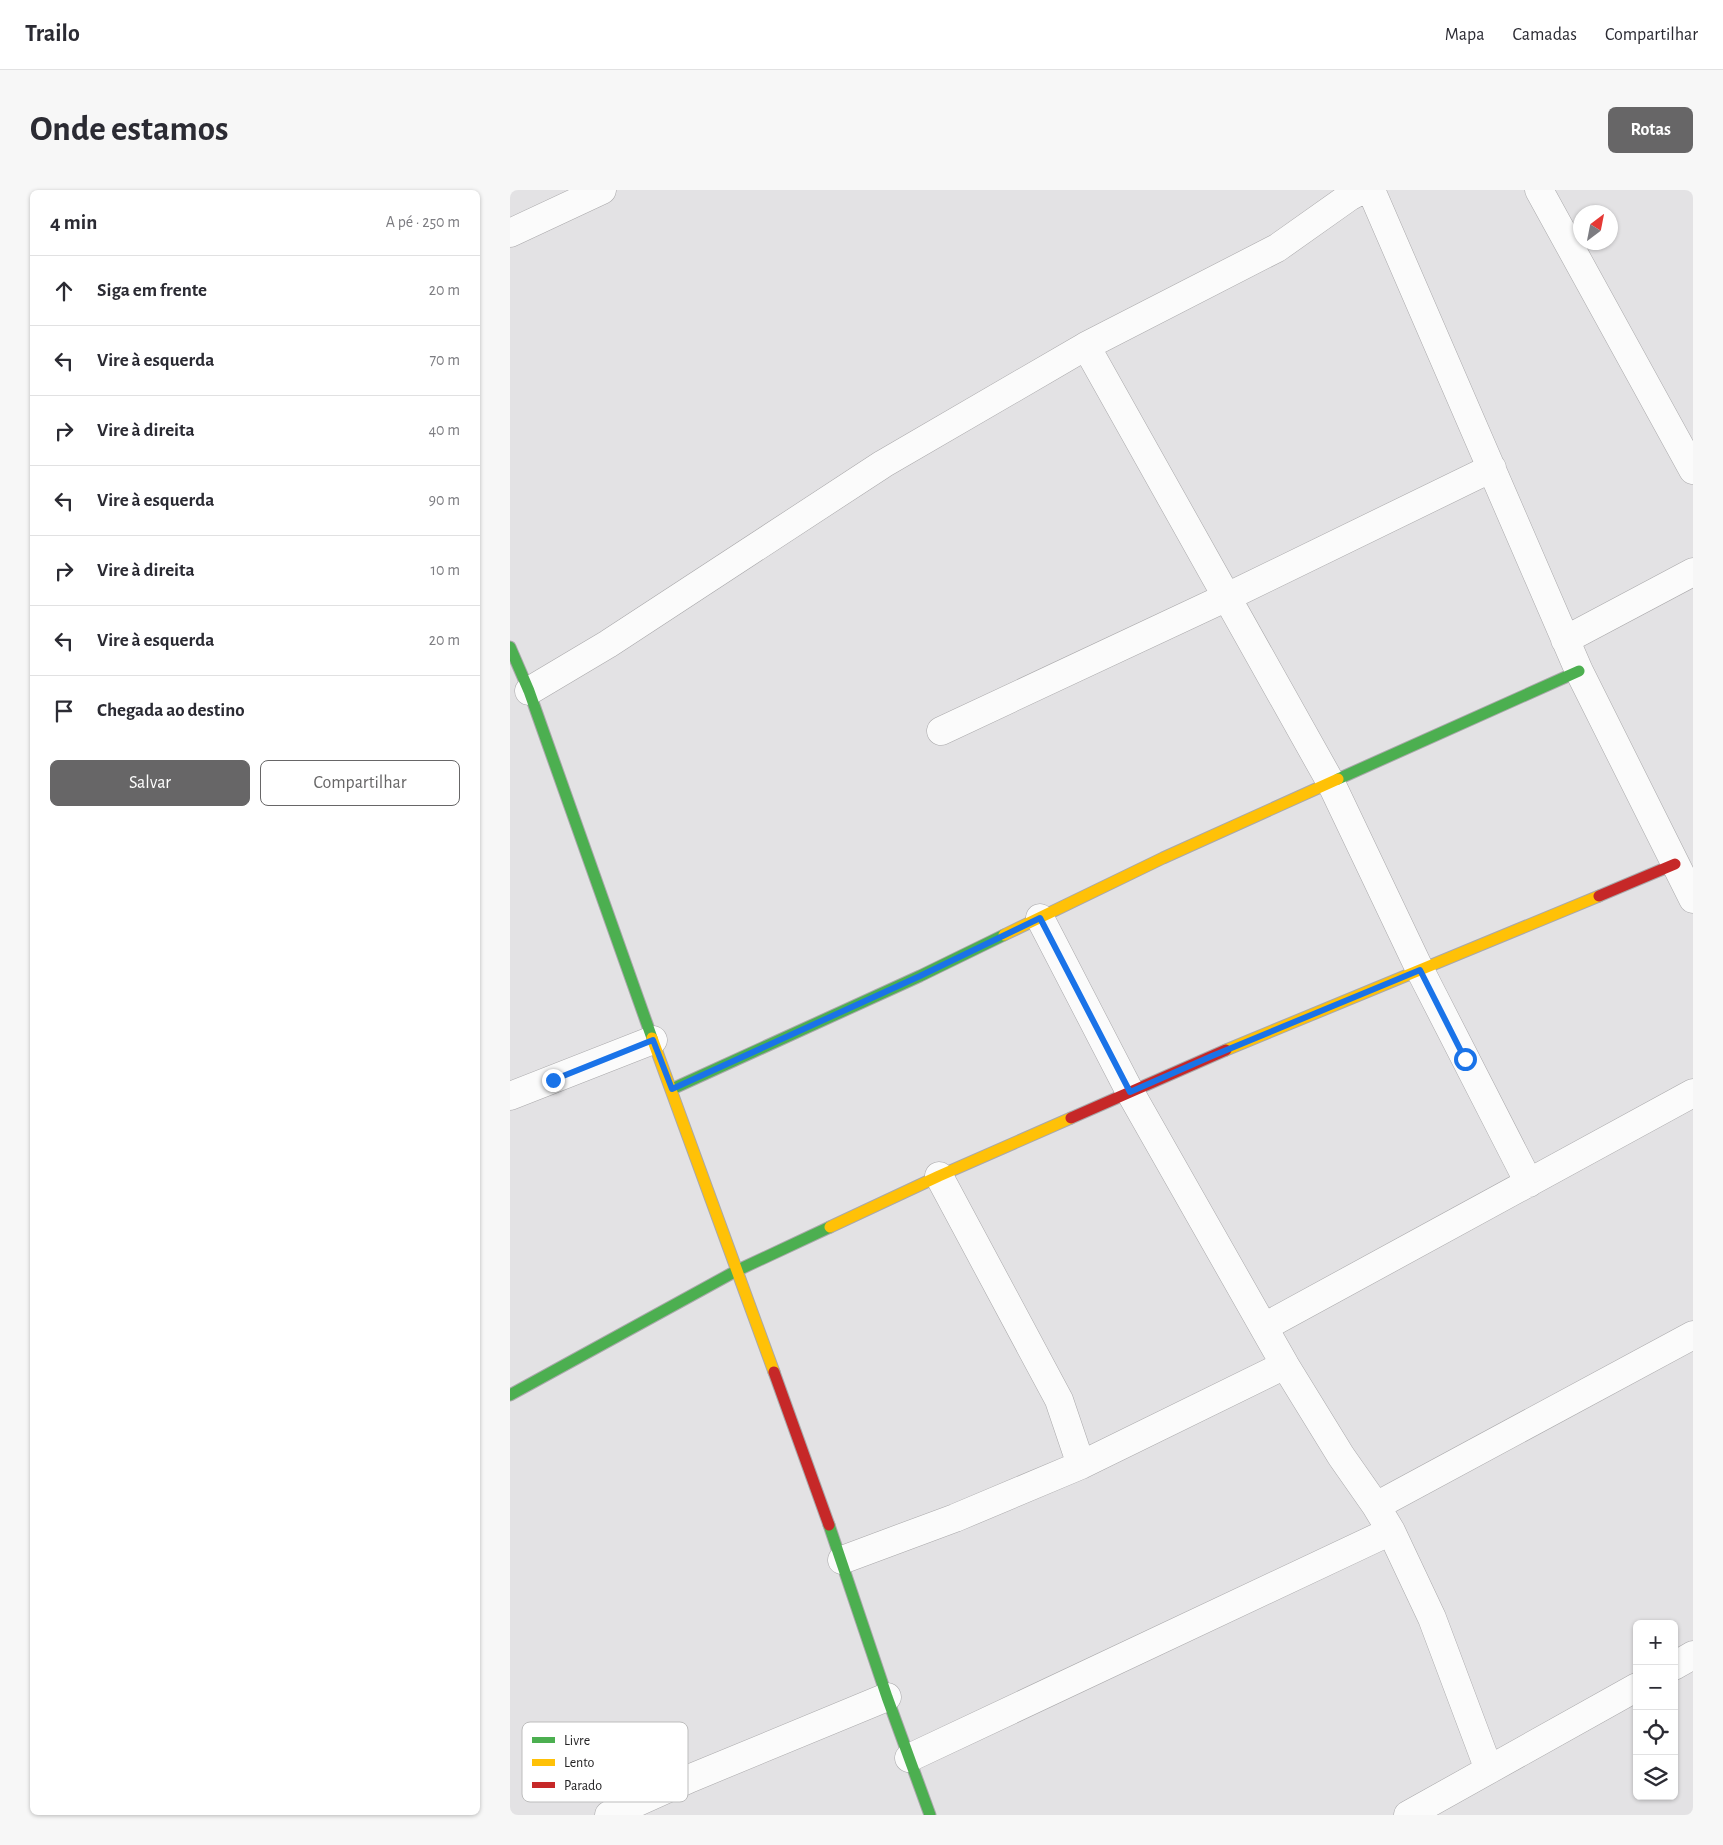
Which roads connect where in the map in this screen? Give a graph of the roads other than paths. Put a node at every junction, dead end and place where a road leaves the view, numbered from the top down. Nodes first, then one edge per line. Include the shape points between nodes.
1 (602, 190) edge
2 (1362, 190) edge
3 (1371, 190) edge
4 (1538, 190) edge
5 (510, 233) edge
6 (1086, 346) junction
7 (1492, 468) junction
8 (1693, 470) edge
9 (1693, 572) edge
10 (1227, 597) junction
11 (1565, 640) junction
12 (510, 648) edge
13 (1579, 671) junction
14 (529, 691) junction
15 (941, 731) dead end
16 (1330, 783) junction
17 (1675, 864) junction
18 (1693, 899) edge
19 (1040, 918) junction
20 (1420, 970) junction
21 (653, 1040) junction
22 (513, 1087) edge
23 (672, 1089) junction
24 (1130, 1092) junction
25 (1693, 1093) edge
26 (940, 1176) junction
27 (1529, 1182) junction
28 (736, 1270) junction
29 (1264, 1327) junction
30 (1693, 1336) edge
31 (1285, 1365) junction
32 (510, 1395) edge
33 (1082, 1465) junction
34 (1376, 1506) junction
35 (1391, 1531) junction
36 (842, 1560) junction
37 (1693, 1655) edge
38 (1676, 1665) edge
39 (1633, 1689) edge
40 (887, 1697) junction
41 (909, 1758) junction
42 (1488, 1770) junction
43 (688, 1779) edge
44 (638, 1802) edge
45 (1451, 1805) edge
46 (609, 1815) edge
47 (930, 1815) edge
48 (1408, 1815) edge

1 - 5 street
2 - 6 street via 1277,248
3 - 7 street
4 - 8 street
6 - 10 street
6 - 14 street via 883,464 608,644
7 - 10 street
7 - 11 street
9 - 11 street
10 - 15 street
10 - 16 street
11 - 13 street
12 - 14 street
13 - 16 street
13 - 17 street
14 - 21 street
16 - 19 street
16 - 20 street
17 - 18 street
17 - 20 street
19 - 23 street
19 - 24 street
20 - 24 street
20 - 27 street
21 - 22 street
21 - 23 street
23 - 28 street
24 - 26 street
24 - 29 street
25 - 27 street
26 - 28 street
26 - 33 street via 1058,1400
27 - 29 street
28 - 32 street
28 - 36 street
29 - 31 street
30 - 34 street
31 - 33 street
31 - 34 street
33 - 36 street via 955,1518
34 - 35 street
35 - 41 street
35 - 42 street via 1432,1618
36 - 40 street
37 - 38 street
39 - 42 street
40 - 41 street
40 - 43 street
41 - 47 street
42 - 45 street
44 - 46 street
45 - 48 street

